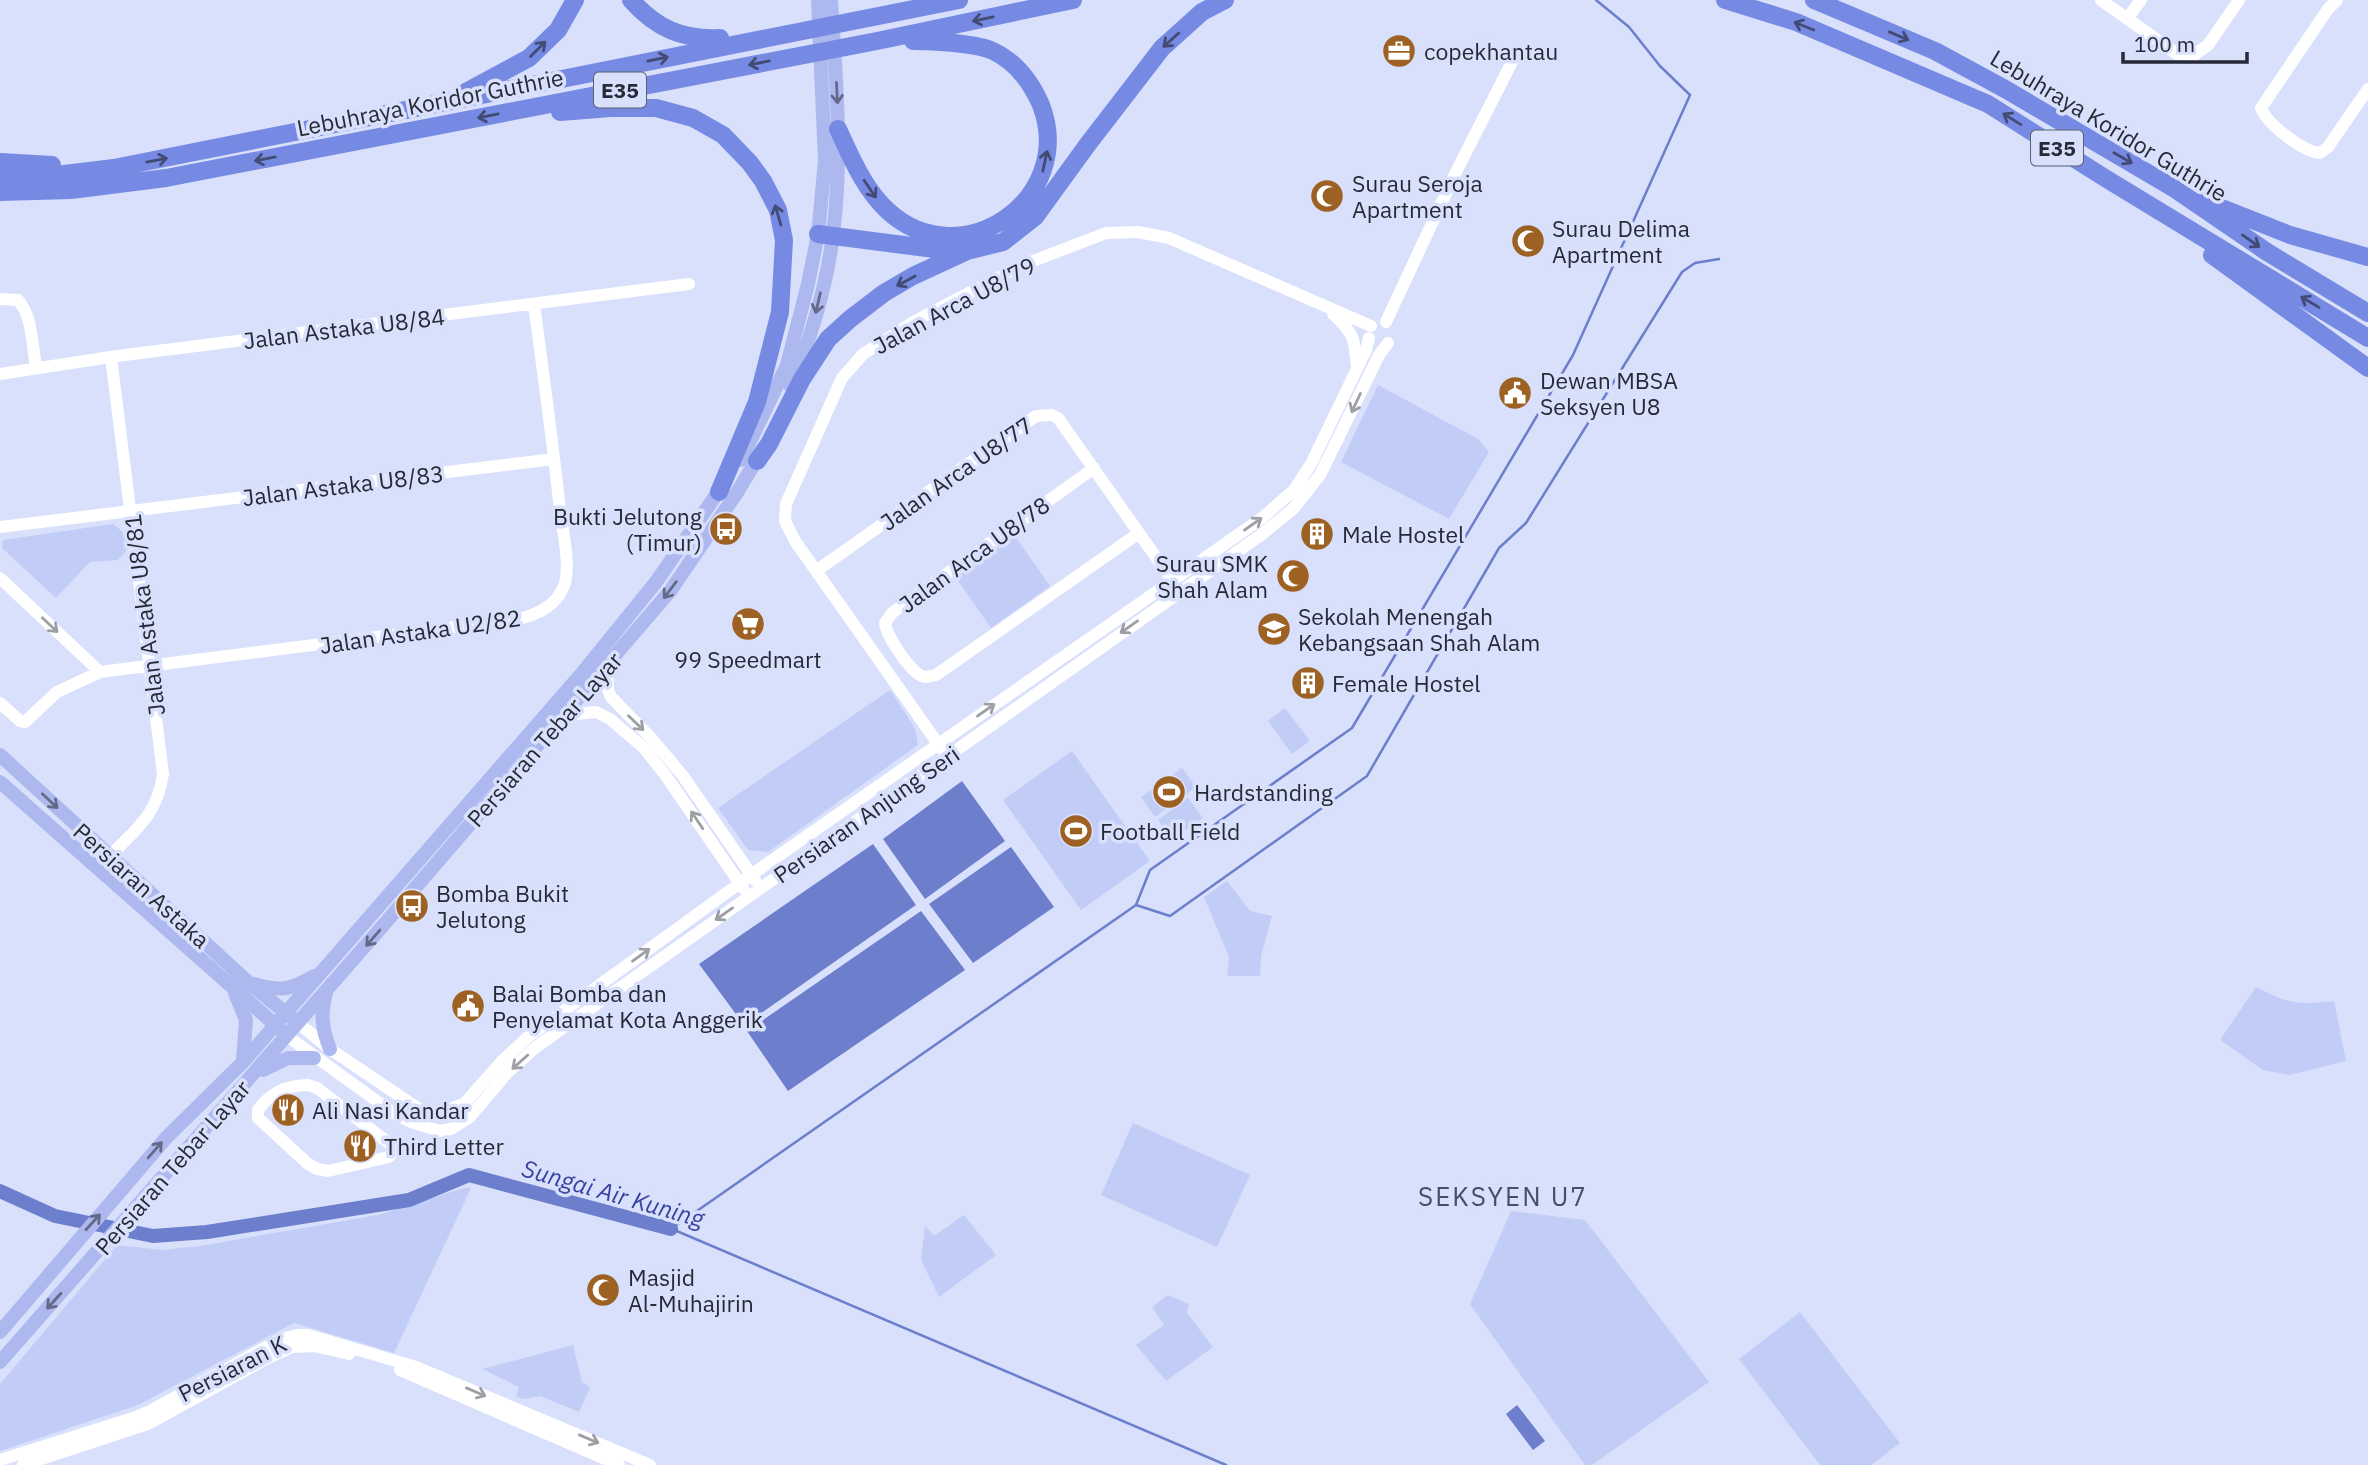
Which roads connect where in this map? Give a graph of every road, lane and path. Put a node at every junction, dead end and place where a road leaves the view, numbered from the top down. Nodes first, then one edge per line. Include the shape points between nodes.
1 (575, 0) edge
2 (631, 0) edge
3 (818, 0) edge
4 (831, 0) edge
5 (959, 0) edge
6 (1073, 0) edge
7 (1225, 0) edge
8 (1725, 0) edge
9 (1814, 0) edge
10 (2101, 0) edge
11 (2141, 0) edge
12 (2239, 0) edge
13 (2337, 0) edge
14 (2127, 19) junction
15 (741, 41) junction
16 (877, 41) junction
17 (1514, 58) dead end
18 (2368, 89) edge
19 (423, 108) junction
20 (514, 111) junction
21 (838, 129) junction
22 (0, 162) edge
23 (90, 172) junction
24 (0, 177) edge
25 (2105, 178) junction
26 (2175, 189) junction
27 (73, 190) junction
28 (0, 192) edge
29 (0, 205) edge
30 (825, 235) junction
31 (967, 251) junction
32 (2364, 255) edge
33 (689, 284) dead end
34 (0, 299) edge
35 (534, 304) junction
36 (1324, 306) junction
37 (2368, 313) edge
38 (1386, 322) junction
39 (1370, 332) junction
40 (2368, 338) edge
41 (1388, 343) junction
42 (111, 357) junction
43 (36, 367) junction
44 (2368, 368) edge
45 (1357, 369) junction
46 (0, 374) edge
47 (554, 459) junction
48 (757, 461) junction
49 (1094, 468) junction
50 (719, 492) junction
51 (131, 512) junction
52 (0, 527) edge
53 (1139, 533) junction
54 (816, 571) junction
55 (0, 578) edge
56 (1172, 580) junction
57 (607, 666) junction
58 (149, 667) junction
59 (100, 671) junction
60 (0, 704) edge
61 (565, 716) junction
62 (937, 744) junction
63 (0, 755) edge
64 (947, 757) junction
65 (0, 782) edge
66 (76, 850) junction
67 (110, 856) junction
68 (751, 875) junction
69 (740, 884) junction
70 (761, 888) junction
71 (750, 897) junction
72 (324, 969) junction
73 (249, 983) junction
74 (234, 988) junction
75 (326, 992) junction
76 (286, 1013) junction
77 (298, 1023) junction
78 (275, 1025) junction
79 (287, 1036) junction
80 (330, 1049) junction
81 (314, 1058) junction
82 (243, 1062) junction
83 (251, 1077) junction
84 (373, 1099) junction
85 (358, 1119) junction
86 (0, 1332) edge
87 (0, 1362) edge
88 (503, 1410) junction
89 (0, 1460) edge
90 (23, 1465) edge
91 (619, 1465) edge
92 (650, 1465) edge

19 -> 1 highway via 475,89 529,58 558,30
2 - 15 highway via 655,24 671,31 699,39
3 - 30 main road, Persiaran Tebar Layar
4 -> 21 main road, Persiaran Tebar Layar
5 - 15 highway, Lebuhraya Koridor Guthrie / E35
6 -> 16 highway, Lebuhraya Koridor Guthrie / E35
7 -> 31 highway via 1202,12 1162,48 1035,218 1003,242
25 -> 8 highway, Lebuhraya Koridor Guthrie / E35 via 1988,104 1796,22
9 -> 26 highway, Lebuhraya Koridor Guthrie / E35 via 1935,51
10 - 14 street
11 - 14 street
12 - 14 street via 2208,45 2191,57 2176,54
13 - 18 street via 2261,108 2271,124 2320,153
19 -> 15 highway, Lebuhraya Koridor Guthrie / E35
16 -> 20 highway, Lebuhraya Koridor Guthrie / E35
21 -> 16 highway via 875,196 900,220 945,236 974,233 1006,219 1025,203 1041,178 1048,137 1043,111 1026,77 1011,62 990,49 937,41
17 - 38 street
23 -> 19 highway, Lebuhraya Koridor Guthrie / E35
20 -> 27 highway, Lebuhraya Koridor Guthrie / E35 via 166,178
50 -> 20 highway via 757,402 780,312 784,240 778,210 763,181 723,135 693,118 656,108
21 - 30 main road, Persiaran Tebar Layar via 837,181
22 - 23 highway
23 - 24 highway, Lebuhraya Koridor Guthrie / E35
40 -> 25 highway, Lebuhraya Koridor Guthrie / E35
25 - 44 highway
26 - 32 highway via 2305,239
26 -> 37 highway, Lebuhraya Koridor Guthrie / E35
27 - 28 highway, Lebuhraya Koridor Guthrie / E35
27 - 29 highway
30 - 31 highway
30 -> 48 main road, Persiaran Tebar Layar via 810,340
30 - 50 main road, Persiaran Tebar Layar via 787,365 739,463
31 -> 48 highway via 884,293 828,339
33 - 35 street, Jalan Astaka U8/84
34 - 43 street via 18,300 23,306
35 - 42 street, Jalan Astaka U8/84
35 - 47 street, Jalan Astaka U2/82
36 - 39 street, Jalan Arca U8/79
36 - 45 street via 1353,337
36 - 54 street, Jalan Arca U8/79 via 1168,238 1138,232 1106,233 969,291 863,354 842,378 786,504 789,533
38 - 39 street via 1378,321
38 - 41 street via 1392,330
39 - 41 street via 1377,345
39 - 45 street, Persiaran Anjung Seri
41 -> 64 street, Persiaran Anjung Seri via 1320,475 1293,509
42 - 43 street, Jalan Astaka U8/84
42 - 51 street, Jalan Astaka U8/81
43 - 46 street, Jalan Astaka U8/84
56 -> 45 street, Persiaran Anjung Seri via 1262,518 1294,490
47 - 51 street, Jalan Astaka U8/83
47 - 58 street, Jalan Astaka U2/82 via 566,576 558,596 538,614
48 -> 57 main road, Persiaran Tebar Layar via 671,590
49 - 53 street, Jalan Arca U8/77
49 - 53 street, Jalan Arca U8/78 via 892,612 885,623 886,633 916,673 936,675
49 - 54 street, Jalan Arca U8/77 via 1058,418 1036,416
50 - 72 main road, Persiaran Tebar Layar via 656,582 591,662
51 - 52 street, Jalan Astaka U8/83
51 - 58 street, Jalan Astaka U8/81
53 - 56 street, Jalan Arca U8/77
54 - 62 street, Jalan Arca U8/79
55 -> 59 street
62 -> 56 street, Persiaran Anjung Seri
57 - 61 main road, Persiaran Tebar Layar
57 -> 68 street via 611,697 683,776
58 - 59 street, Jalan Astaka U2/82
58 - 67 street, Jalan Astaka U8/81 via 163,774 160,794 144,821
59 - 60 street via 57,692 25,722
69 -> 61 street via 644,748 596,712
61 -> 75 main road, Persiaran Tebar Layar
62 - 64 street, Jalan Arca U8/79
62 - 68 street, Persiaran Anjung Seri
63 -> 67 main road, Persiaran Astaka
64 - 70 street, Persiaran Anjung Seri
65 - 66 main road, Persiaran Astaka
66 - 67 main road
66 - 74 main road, Persiaran Astaka
67 - 73 main road, Persiaran Astaka
68 - 69 street, Persiaran Anjung Seri
68 - 70 street
69 - 71 street
80 -> 69 street, Persiaran Anjung Seri via 419,1109 443,1112 460,1107 528,1037
70 - 71 street, Persiaran Anjung Seri
71 -> 84 street, Persiaran Anjung Seri via 536,1047 460,1125 440,1131 427,1128
72 - 73 main road via 282,990
72 - 76 main road, Persiaran Tebar Layar
73 - 76 main road, Persiaran Astaka
74 - 78 main road, Persiaran Astaka
74 - 82 main road via 246,1020
75 - 77 main road, Persiaran Tebar Layar
75 - 80 main road via 321,1010
76 - 77 main road, Persiaran Astaka
76 - 78 main road, Persiaran Tebar Layar
77 - 79 main road, Persiaran Tebar Layar
77 - 80 street, Persiaran Anjung Seri
78 - 79 main road, Persiaran Astaka
78 - 82 main road, Persiaran Tebar Layar
79 - 81 street, Persiaran Anjung Seri
79 - 83 main road, Persiaran Tebar Layar
81 - 83 main road via 281,1060
81 - 84 street, Persiaran Anjung Seri
86 -> 82 main road, Persiaran Tebar Layar via 178,1124
83 -> 87 main road, Persiaran Tebar Layar
84 - 85 street
85 - 85 street via 390,1144 391,1155 386,1160 323,1171 307,1163 257,1115 278,1091 308,1085
89 -> 88 street, Persiaran K via 150,1411 267,1346 297,1335 404,1363
88 - 90 street, Persiaran K via 371,1359 302,1345 280,1352 148,1424
88 - 91 street
88 -> 92 street via 527,1413

